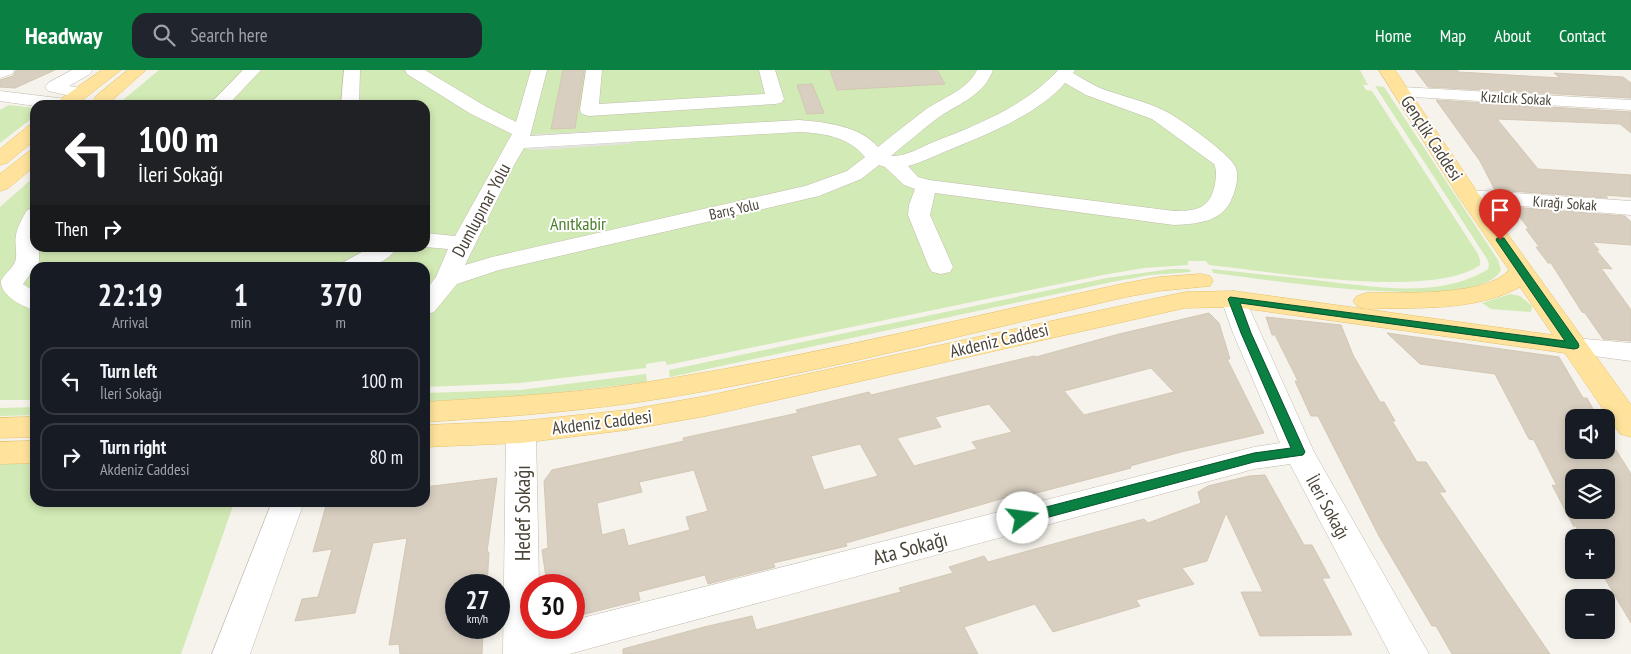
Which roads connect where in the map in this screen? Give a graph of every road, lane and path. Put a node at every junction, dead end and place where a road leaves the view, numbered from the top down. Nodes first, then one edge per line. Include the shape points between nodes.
1 (6, 70) edge
2 (84, 70) edge
3 (113, 70) edge
4 (138, 70) edge
5 (253, 70) edge
6 (352, 70) edge
7 (413, 70) edge
8 (539, 70) edge
9 (594, 70) edge
10 (985, 70) edge
11 (1388, 70) edge
12 (0, 72) edge
13 (772, 73) edge
14 (1066, 73) edge
15 (1402, 92) junction
16 (9, 97) edge
17 (55, 100) edge
18 (69, 100) edge
19 (71, 100) edge
20 (102, 100) edge
21 (223, 100) edge
22 (350, 100) edge
23 (1631, 105) edge
24 (0, 106) edge
25 (30, 134) edge
26 (521, 137) junction
27 (0, 159) edge
28 (30, 160) edge
29 (885, 160) junction
30 (0, 185) edge
31 (927, 186) junction
32 (1469, 196) junction
33 (1631, 208) edge
34 (30, 228) edge
35 (430, 241) edge
36 (463, 244) junction
37 (377, 252) edge
38 (361, 262) edge
39 (941, 267) dead end
40 (1521, 270) junction
41 (448, 279) junction
42 (1234, 299) junction
43 (30, 300) edge
44 (430, 301) edge
45 (1366, 301) junction
46 (430, 314) edge
47 (1568, 336) junction
48 (1631, 352) edge
49 (430, 412) edge
50 (30, 427) edge
51 (1631, 427) edge
52 (0, 428) edge
53 (521, 432) junction
54 (430, 436) edge
55 (30, 452) edge
56 (1298, 452) junction
57 (0, 453) edge
58 (286, 507) edge
59 (522, 652) edge
60 (230, 654) edge
61 (1410, 654) edge

1 - 12 street
2 - 18 street via 54,86
3 - 19 main road
4 - 20 main road
5 - 21 street
6 - 22 street
7 - 26 street
8 - 26 street, Dumlupınar Yolu
9 - 13 street via 589,110 707,107 775,99
10 - 29 street, Barış Yolu via 982,80 933,113
11 - 15 main road, Gençlik Caddesi
14 - 29 street via 1029,102 965,137
14 - 31 street via 1103,96 1159,115 1222,160 1227,172 1224,193 1216,208 1201,216 1169,218
15 - 23 street, Kızılcık Sokak
15 - 32 main road, Gençlik Caddesi
16 - 17 street
16 - 24 street
25 - 27 main road
26 - 29 street via 798,126 851,137
26 - 36 street, Dumlupınar Yolu
28 - 30 main road
29 - 31 street via 910,181
29 - 41 street, Barış Yolu via 811,192 492,264
31 - 39 street via 919,215
32 - 33 street, Kırağı Sokak
32 - 40 main road, Gençlik Caddesi
34 - 43 street via 27,262 11,284 16,293
35 - 36 street
36 - 41 street, Dumlupınar Yolu
37 - 38 street
40 - 45 main road via 1512,281 1478,294
40 - 47 main road, Gençlik Caddesi
41 - 44 street, Dumlupınar Yolu
41 - 46 street, Dumlupınar Yolu via 452,286 450,292
42 - 47 main road, Akdeniz Caddesi
42 - 53 main road, Akdeniz Caddesi via 1206,298 1158,304 706,406 627,420
42 - 56 street, İleri Sokağı
45 - 47 main road
45 - 49 main road, Akdeniz Caddesi via 1226,282 1159,284 805,362 665,389 544,404
47 - 48 street
47 - 51 main road, Gençlik Caddesi
50 - 52 main road
53 - 54 main road, Akdeniz Caddesi
53 - 59 street, Hedef Sokağı
55 - 57 main road
56 - 59 street, Ata Sokağı via 1254,458
56 - 61 street, İleri Sokağı
58 - 60 street

